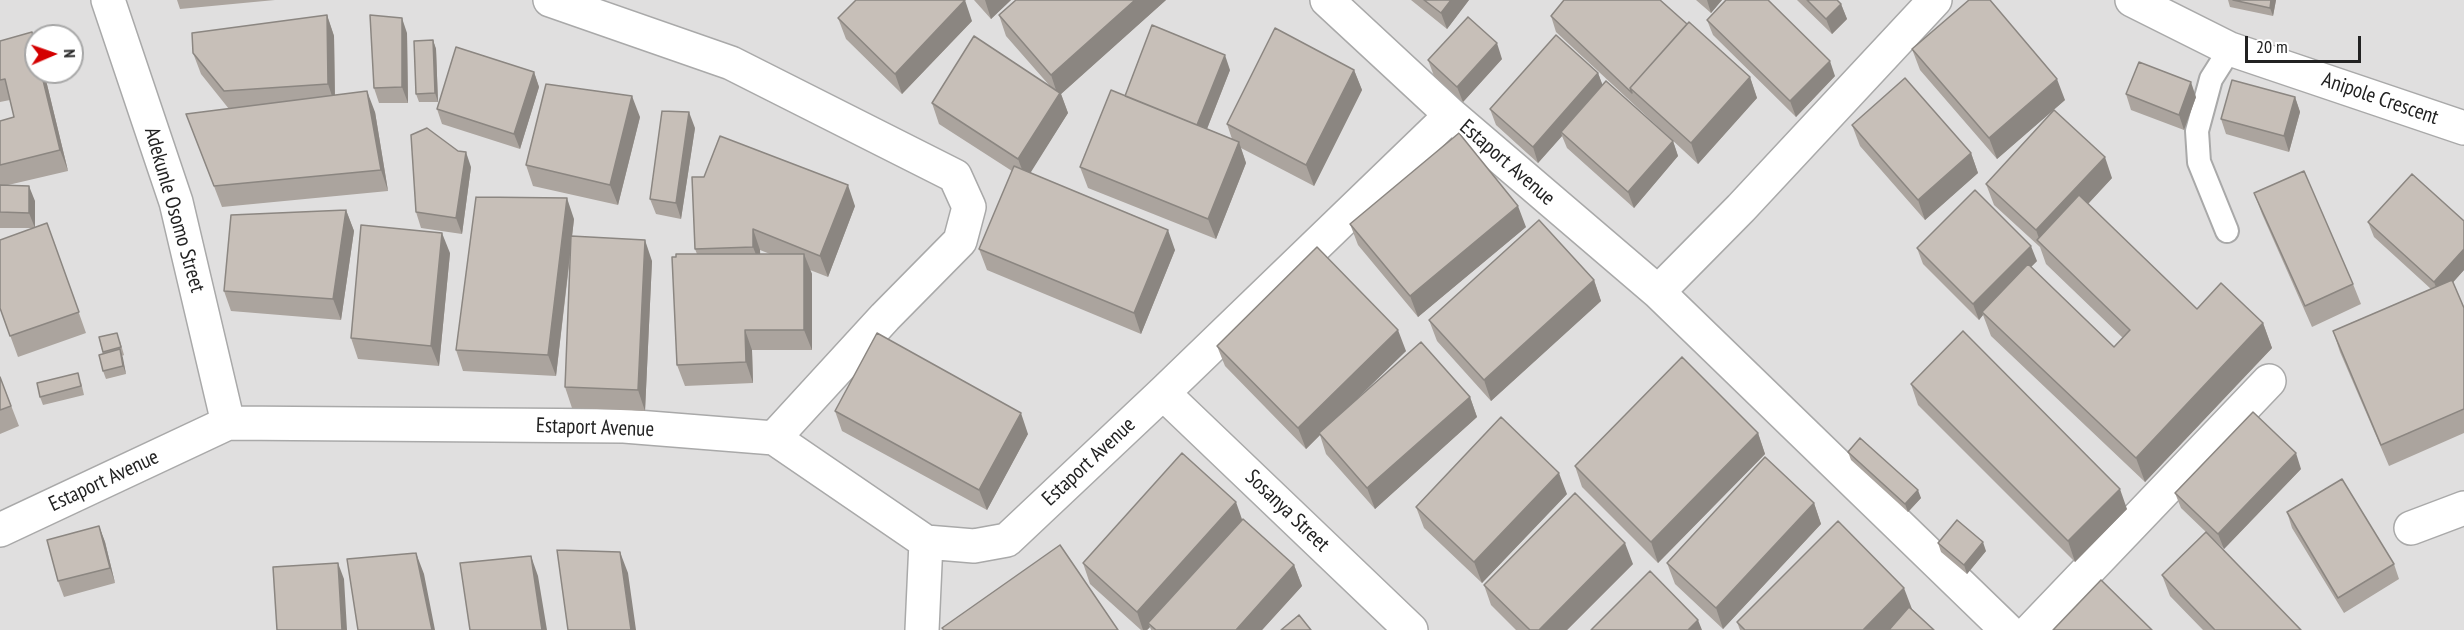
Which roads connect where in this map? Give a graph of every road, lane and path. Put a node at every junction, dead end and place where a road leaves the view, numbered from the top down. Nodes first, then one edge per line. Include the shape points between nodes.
1 (108, 0) edge
2 (550, 0) edge
3 (1327, 0) edge
4 (1935, 0) edge
5 (2132, 0) edge
6 (2170, 8) edge
7 (2230, 49) junction
8 (1451, 115) junction
9 (2464, 128) edge
10 (2227, 231) dead end
11 (1658, 292) junction
12 (2270, 381) dead end
13 (1163, 393) junction
14 (228, 423) junction
15 (774, 438) junction
16 (2464, 508) edge
17 (2411, 528) dead end
18 (0, 530) edge
19 (926, 542) junction
20 (922, 630) edge
21 (1411, 630) edge
22 (2007, 630) edge
23 (2031, 630) edge

1 - 14 street, Adekunle Osomo Street via 176,202
2 - 15 street via 731,63 955,176 969,207 960,241
3 - 8 street
4 - 11 street
5 - 6 street, Anipole Crescent
6 - 7 street, Anipole Crescent
7 - 9 street, Anipole Crescent
7 - 10 lane via 2211,78 2197,131 2199,162
8 - 11 street, Estaport Avenue
8 - 13 street, Estaport Avenue
11 - 22 street, Estaport Avenue
12 - 23 street
13 - 19 street, Estaport Avenue via 1006,540 974,546
13 - 21 street, Sosanya Street
14 - 15 street, Estaport Avenue via 624,426
14 - 18 street, Estaport Avenue
15 - 19 street, Estaport Avenue
16 - 17 street
19 - 20 street

